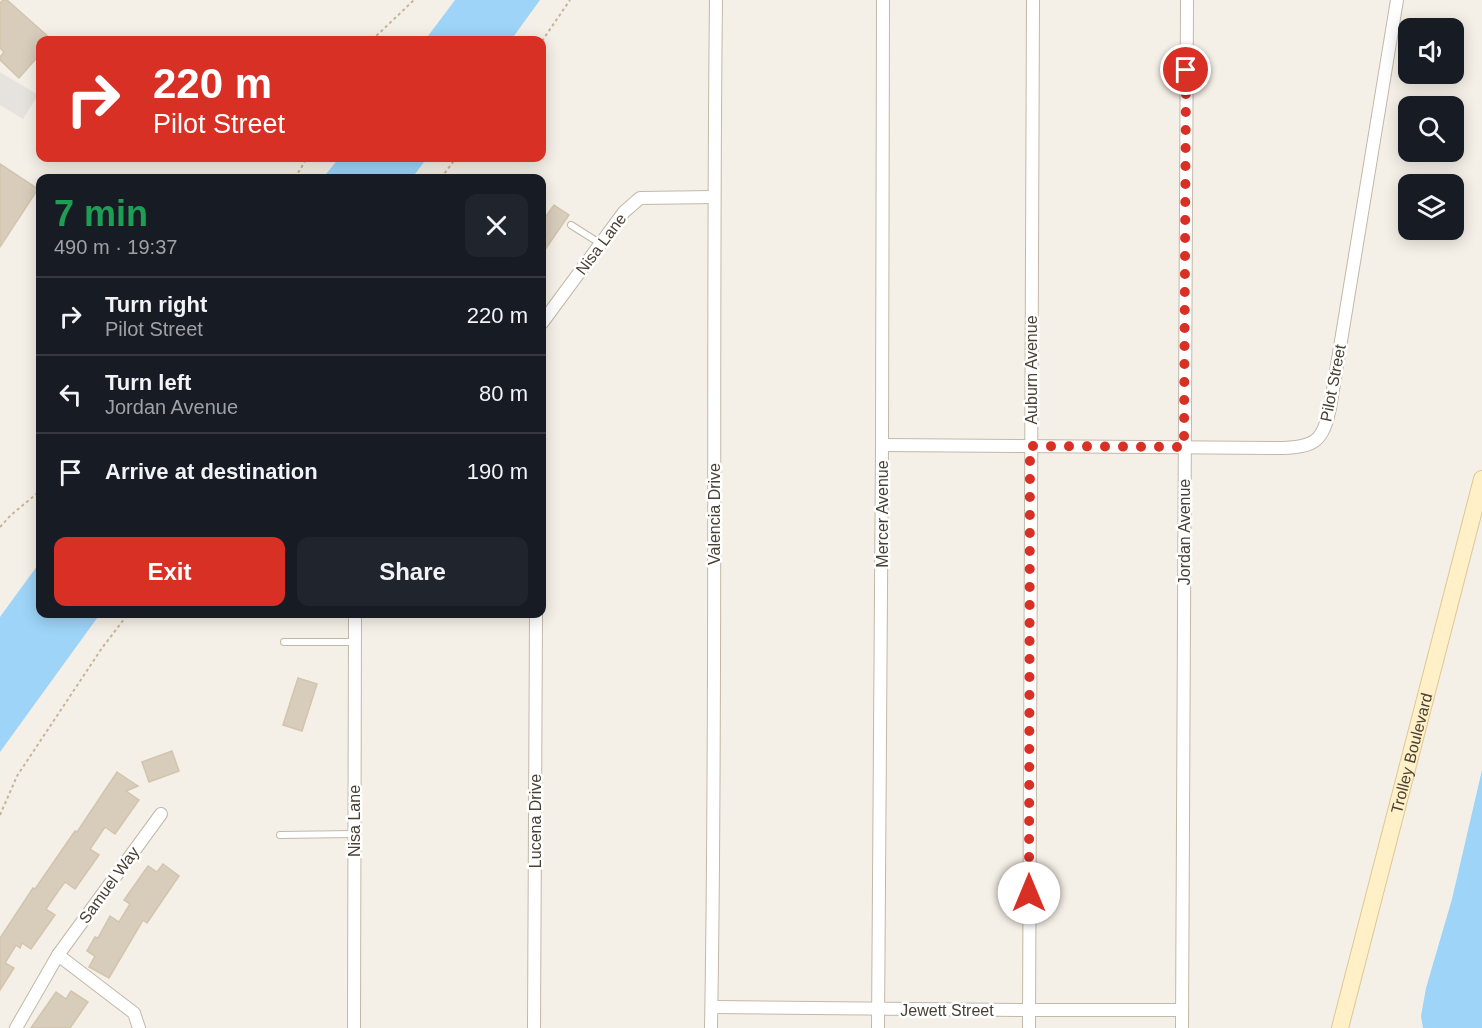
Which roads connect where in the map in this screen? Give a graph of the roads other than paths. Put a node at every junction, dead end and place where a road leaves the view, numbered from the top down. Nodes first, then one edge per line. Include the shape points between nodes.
1 (716, 0) edge
2 (883, 0) edge
3 (1033, 0) edge
4 (1186, 0) edge
5 (1397, 0) edge
6 (714, 197) junction
7 (571, 225) dead end
8 (601, 244) junction
9 (546, 318) edge
10 (882, 444) junction
11 (1030, 446) junction
12 (1184, 447) junction
13 (1482, 479) edge
14 (355, 618) edge
15 (536, 618) edge
16 (284, 642) dead end
17 (354, 642) junction
18 (161, 814) dead end
19 (354, 834) junction
20 (279, 835) dead end
21 (58, 955) junction
22 (712, 1007) junction
23 (878, 1009) junction
24 (1182, 1010) junction
25 (1029, 1011) junction
26 (16, 1028) edge
27 (139, 1028) edge
28 (354, 1028) edge
29 (534, 1028) edge
30 (711, 1028) edge
31 (878, 1028) edge
32 (1029, 1028) edge
33 (1182, 1028) edge
34 (1340, 1028) edge

1 - 6 street, Valencia Drive
2 - 10 street, Mercer Avenue
3 - 11 street, Auburn Avenue
4 - 12 street, Jordan Avenue
5 - 12 street, Pilot Street via 1330,408 1322,434 1299,448
6 - 8 street, Nisa Lane via 640,198 624,212
6 - 22 street, Valencia Drive
7 - 8 lane
8 - 9 street, Nisa Lane
10 - 11 street, Pilot Street
10 - 23 street, Mercer Avenue
11 - 12 street, Pilot Street
11 - 25 street, Auburn Avenue
12 - 24 street, Jordan Avenue
13 - 34 street, Trolley Boulevard
14 - 17 street, Nisa Lane
15 - 29 street, Lucena Drive
16 - 17 lane
17 - 19 street, Nisa Lane
18 - 21 street, Samuel Way
19 - 20 lane
19 - 28 street, Nisa Lane
21 - 26 street, Samuel Way
21 - 27 street via 134,1013
22 - 23 street, Jewett Street
22 - 30 street, Valencia Drive
23 - 25 street, Jewett Street
23 - 31 street, Mercer Avenue
24 - 25 street, Jewett Street
24 - 33 street, Jordan Avenue
25 - 32 street, Auburn Avenue

